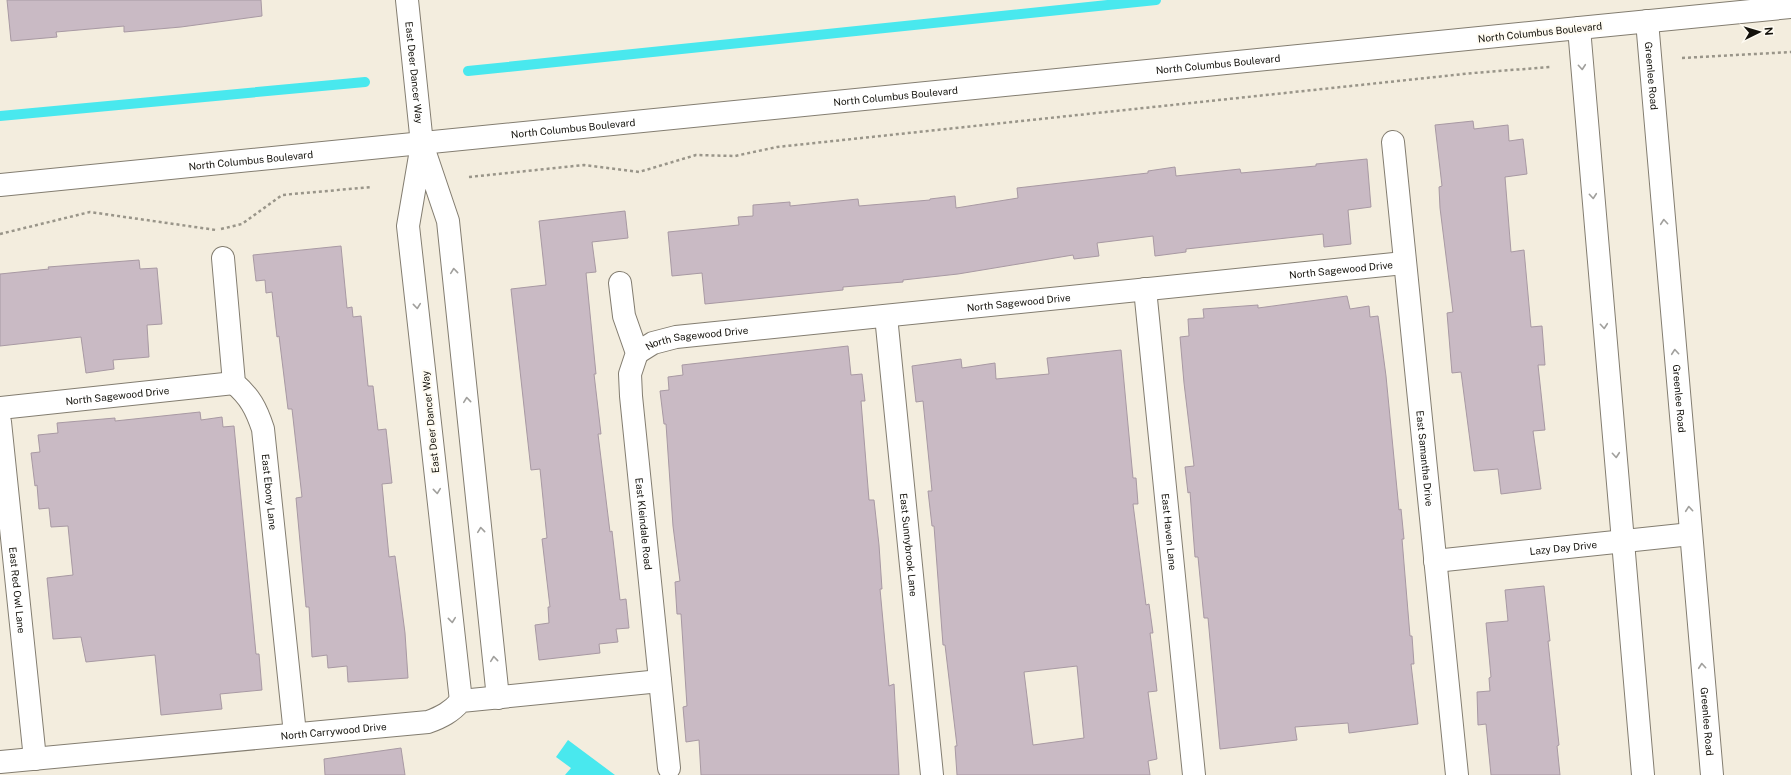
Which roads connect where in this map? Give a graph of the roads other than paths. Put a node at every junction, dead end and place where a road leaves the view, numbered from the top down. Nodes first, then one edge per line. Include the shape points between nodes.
1 (407, 0) edge
2 (1791, 7) edge
3 (1647, 21) junction
4 (1579, 28) junction
5 (1393, 142) dead end
6 (422, 144) junction
7 (0, 185) edge
8 (223, 258) dead end
9 (1404, 263) junction
10 (620, 283) dead end
11 (1146, 289) junction
12 (886, 316) junction
13 (637, 353) junction
14 (234, 383) junction
15 (0, 408) edge
16 (0, 422) edge
17 (1691, 534) junction
18 (1623, 540) junction
19 (1435, 561) junction
20 (660, 681) junction
21 (498, 698) junction
22 (461, 701) junction
23 (295, 734) junction
24 (35, 759) junction
25 (0, 762) edge
26 (669, 768) dead end
27 (932, 775) edge
28 (1194, 775) edge
29 (1457, 775) edge
30 (1643, 775) edge
31 (1712, 775) edge

1 - 6 street, East Deer Dancer Way
2 - 3 street, North Columbus Boulevard
3 - 4 street, North Columbus Boulevard
17 -> 3 street, Greenlee Road
4 - 6 street, North Columbus Boulevard
4 -> 18 street
5 - 9 street, East Samantha Drive
6 - 7 street, North Columbus Boulevard
21 -> 6 street, East Deer Dancer Way via 448,221
6 -> 22 street, East Deer Dancer Way via 408,226
8 - 14 street
9 - 11 street, North Sagewood Drive
9 - 19 street, East Samantha Drive
10 - 13 street via 624,316
11 - 12 street, North Sagewood Drive
11 - 28 street, East Haven Lane
12 - 13 street, North Sagewood Drive via 676,337 653,343
12 - 27 street, East Sunnybrook Lane
13 - 20 street, East Kleindale Road via 630,374 631,396
14 - 15 street, North Sagewood Drive
14 - 23 street, East Ebony Lane via 248,395 263,429
16 - 24 street, East Red Owl Lane
17 - 18 street, Lazy Day Drive
31 -> 17 street, Greenlee Road
18 - 19 street, Lazy Day Drive
18 - 30 street
19 - 29 street, East Samantha Drive
20 - 21 street
20 - 26 street, East Kleindale Road
21 - 22 street
22 - 23 street, North Carrywood Drive via 452,711 428,722
23 - 24 street, North Carrywood Drive
24 - 25 street, North Carrywood Drive

